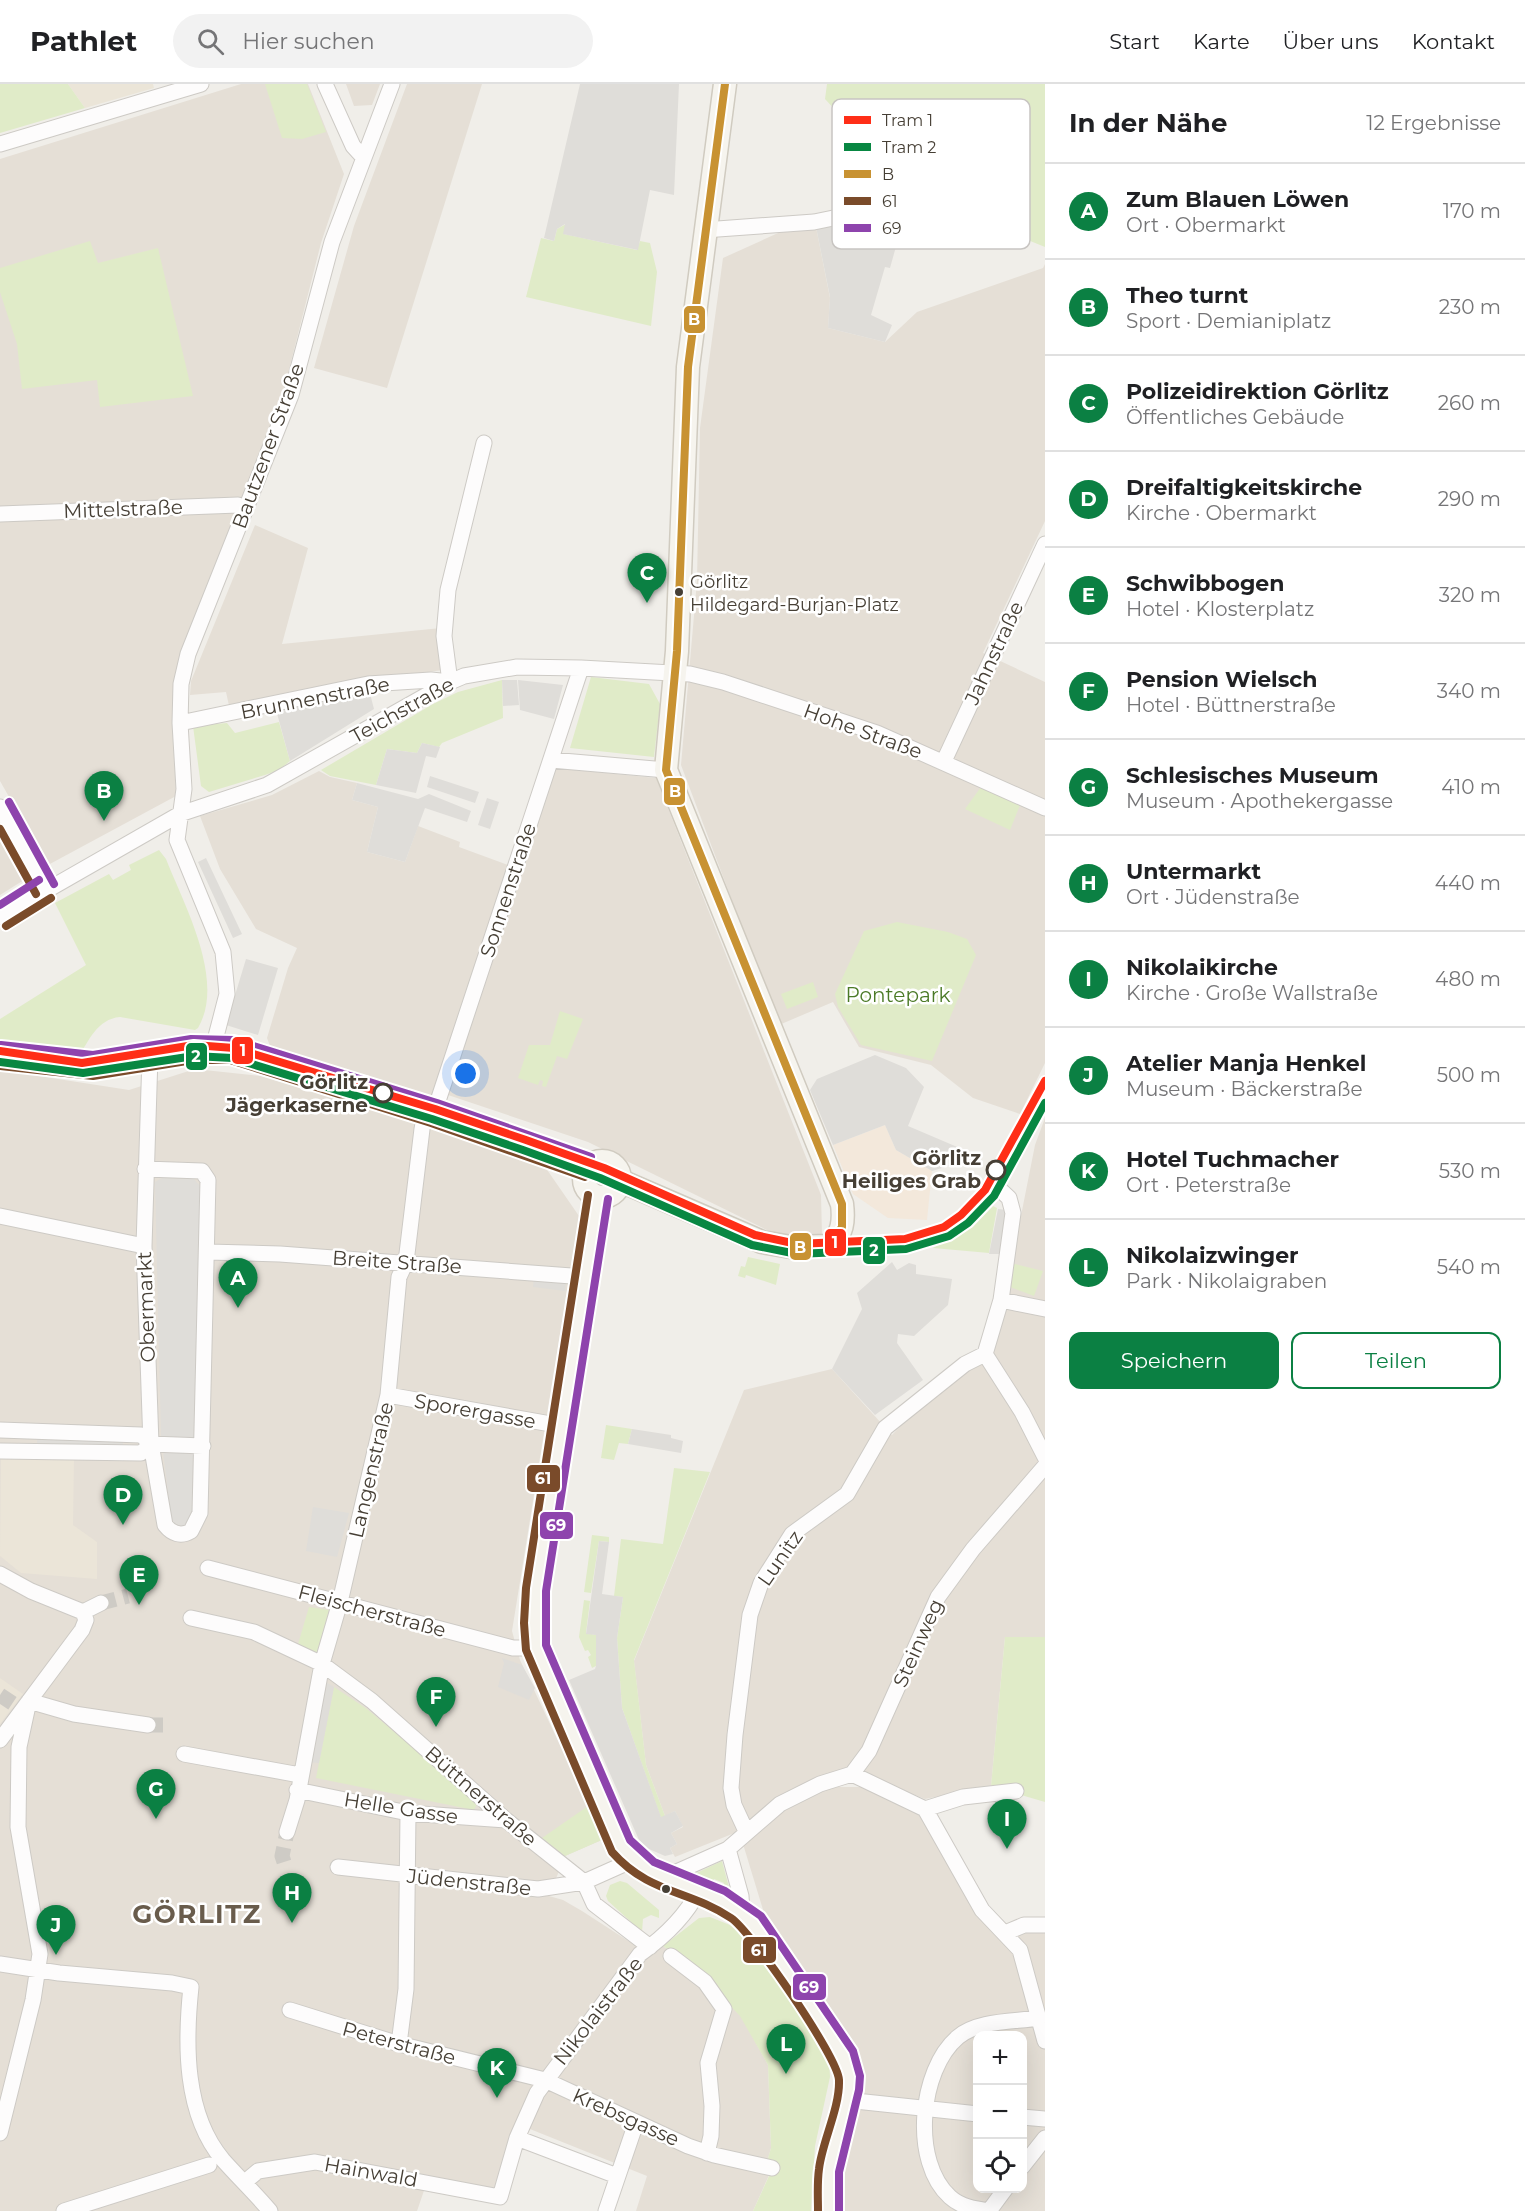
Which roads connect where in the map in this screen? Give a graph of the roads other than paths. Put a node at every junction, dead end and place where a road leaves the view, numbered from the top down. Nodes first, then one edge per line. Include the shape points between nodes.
1 (201, 84) edge
2 (325, 84) edge
3 (392, 84) edge
4 (725, 84) edge
5 (0, 144) edge
6 (363, 157) junction
7 (832, 218) edge
8 (704, 230) junction
9 (484, 443) dead end
10 (246, 508) junction
11 (0, 514) edge
12 (1045, 544) edge
13 (581, 668) junction
14 (674, 672) junction
15 (450, 682) junction
16 (180, 723) junction
17 (551, 760) junction
18 (944, 761) junction
19 (666, 770) junction
20 (0, 807) edge
21 (1045, 808) edge
22 (180, 814) junction
23 (45, 889) junction
24 (0, 917) edge
25 (213, 1048) junction
26 (0, 1055) edge
27 (150, 1056) junction
28 (1045, 1088) edge
29 (430, 1112) junction
30 (588, 1167) junction
31 (145, 1169) junction
32 (621, 1181) junction
33 (994, 1184) junction
34 (598, 1197) junction
35 (0, 1216) edge
36 (834, 1240) junction
37 (144, 1246) junction
38 (208, 1252) junction
39 (406, 1262) junction
40 (585, 1277) junction
41 (1001, 1300) junction
42 (1045, 1309) edge
43 (986, 1354) junction
44 (388, 1395) junction
45 (562, 1426) junction
46 (0, 1430) edge
47 (151, 1444) junction
48 (203, 1446) junction
49 (0, 1451) edge
50 (1045, 1457) edge
51 (1045, 1466) edge
52 (208, 1568) dead end
53 (0, 1574) edge
54 (340, 1602) junction
55 (101, 1603) tunnel mouth
56 (83, 1612) junction
57 (191, 1618) dead end
58 (537, 1648) junction
59 (322, 1664) junction
60 (22, 1703) junction
61 (148, 1725) tunnel mouth
62 (0, 1740) edge
63 (184, 1754) dead end
64 (852, 1774) junction
65 (298, 1782) junction
66 (1016, 1791) dead end
67 (925, 1809) junction
68 (408, 1813) junction
69 (506, 1820) junction
70 (290, 1831) tunnel mouth
71 (746, 1831) junction
72 (728, 1849) junction
73 (631, 1861) junction
74 (338, 1867) dead end
75 (406, 1876) junction
76 (663, 1878) junction
77 (584, 1882) junction
78 (699, 1890) junction
79 (742, 1911) junction
80 (1045, 1925) edge
81 (1005, 1933) junction
82 (658, 1949) junction
83 (0, 1964) edge
84 (39, 1970) junction
85 (290, 2010) dead end
86 (1039, 2018) junction
87 (1045, 2041) edge
88 (399, 2044) junction
89 (545, 2080) junction
90 (846, 2100) junction
91 (924, 2109) junction
92 (973, 2114) edge
93 (1027, 2117) edge
94 (1045, 2119) edge
95 (636, 2123) junction
96 (0, 2133) edge
97 (517, 2138) junction
98 (1045, 2138) edge
99 (707, 2153) junction
100 (1027, 2162) edge
101 (214, 2163) junction
102 (772, 2168) dead end
103 (617, 2176) junction
104 (246, 2181) junction
105 (1002, 2193) edge
106 (64, 2211) edge
107 (270, 2211) edge
108 (606, 2211) edge
109 (828, 2211) edge
110 (989, 2211) edge

1 - 5 street
2 - 6 street via 353,146
3 - 6 street, Bautzener Straße
4 - 8 street
6 - 10 street, Bautzener Straße via 332,242 291,395
7 - 8 street
8 - 14 street via 687,367
9 - 15 street via 448,590 444,636
10 - 11 street, Mittelstraße via 238,505
10 - 16 street, Bautzener Straße via 188,654
12 - 18 street, Jahnstraße
13 - 14 street, Teichstraße
13 - 15 street, Teichstraße via 517,667
13 - 17 street, Sonnenstraße
14 - 18 street, Hohe Straße via 745,689 877,733
14 - 19 street
15 - 16 street, Brunnenstraße via 368,684
15 - 22 street, Teichstraße via 267,785
16 - 22 street, Bautzener Straße via 184,789
17 - 19 street
17 - 29 street, Sonnenstraße
18 - 21 street, Hohe Straße
19 - 36 street via 842,1204 843,1217
20 - 23 street
22 - 23 street, Teichstraße
22 - 25 street, Bautzener Straße via 177,840 223,952 227,994
23 - 24 street, Teichstraße
25 - 27 street
25 - 29 street via 232,1050
26 - 27 street via 80,1066
27 - 31 street, Obermarkt
28 - 33 street
29 - 30 street
29 - 39 street, Langenstraße via 422,1129
30 - 32 street via 608,1161 617,1168
30 - 34 street via 585,1187
31 - 37 street, Obermarkt
31 - 38 street, Obermarkt via 205,1173
32 - 34 street via 611,1195
32 - 36 street via 762,1242 791,1247
33 - 36 street via 966,1216 930,1238
33 - 41 street via 1012,1204 1013,1213
34 - 40 street
35 - 37 street
37 - 47 street, Obermarkt
38 - 39 street, Breite Straße
38 - 48 street, Obermarkt
39 - 40 street, Breite Straße
39 - 44 street, Langenstraße via 399,1277
40 - 45 street
41 - 42 street
41 - 43 street
43 - 50 street
43 - 71 street, Lunitz via 965,1364 885,1428 847,1494 792,1534 754,1598 731,1788
44 - 45 street, Sporergasse
44 - 54 street, Langenstraße
45 - 58 street via 536,1590
46 - 47 street via 141,1435
47 - 48 street
47 - 48 street, Obermarkt via 165,1525 176,1534 191,1531 200,1513
47 - 49 street via 141,1453
51 - 64 street, Steinweg via 973,1549 938,1597 868,1752
52 - 54 street, Fleischerstraße
53 - 56 street
54 - 58 street, Fleischerstraße via 513,1648
54 - 59 street, Langenstraße
55 - 56 street
56 - 60 street via 86,1620 82,1630
57 - 59 street, Büttnerstraße via 254,1632
58 - 73 street via 621,1846
59 - 65 street, Langenstraße
59 - 69 street, Büttnerstraße via 372,1701
60 - 61 street
60 - 62 street
60 - 84 street via 18,1827 40,1954
63 - 65 street, Helle Gasse
64 - 67 street
64 - 71 street via 820,1784 780,1804
65 - 68 street, Helle Gasse
65 - 70 street, Langenstraße
66 - 67 street via 963,1797
67 - 81 street via 982,1910
68 - 69 street, Helle Gasse
68 - 75 street
69 - 77 street, Büttnerstraße
71 - 72 street
72 - 76 street
72 - 79 street
73 - 76 street
73 - 77 street, Jüdenstraße
74 - 75 street, Jüdenstraße
75 - 77 street, Jüdenstraße via 538,1889
75 - 88 street via 407,1967
76 - 78 street
77 - 82 street via 594,1904
78 - 79 street
78 - 82 street, Nikolaistraße
79 - 90 street via 844,2056 850,2078
80 - 81 street via 1024,1925
81 - 86 street via 1025,1962
82 - 89 street, Nikolaistraße via 640,1954
82 - 99 street via 705,1982 724,2008 708,2063 712,2106
83 - 84 street
84 - 96 street
84 - 101 street via 190,1987 186,2030 189,2073 197,2107 211,2140
85 - 88 street, Peterstraße
86 - 87 street
86 - 91 street via 985,2025 958,2037 931,2076
88 - 89 street, Peterstraße
89 - 95 street, Krebsgasse
89 - 97 street, Nikolaistraße
90 - 91 street
90 - 109 street via 829,2171
91 - 92 street
91 - 110 street via 926,2142 938,2184 957,2202
93 - 94 street
95 - 99 street, Krebsgasse
95 - 103 street
97 - 103 street
97 - 104 street, Hainwald via 500,2197 315,2162 258,2170
98 - 100 street
99 - 102 street, Krebsgasse
101 - 104 street
101 - 106 street
103 - 108 street
104 - 107 street
105 - 110 street

